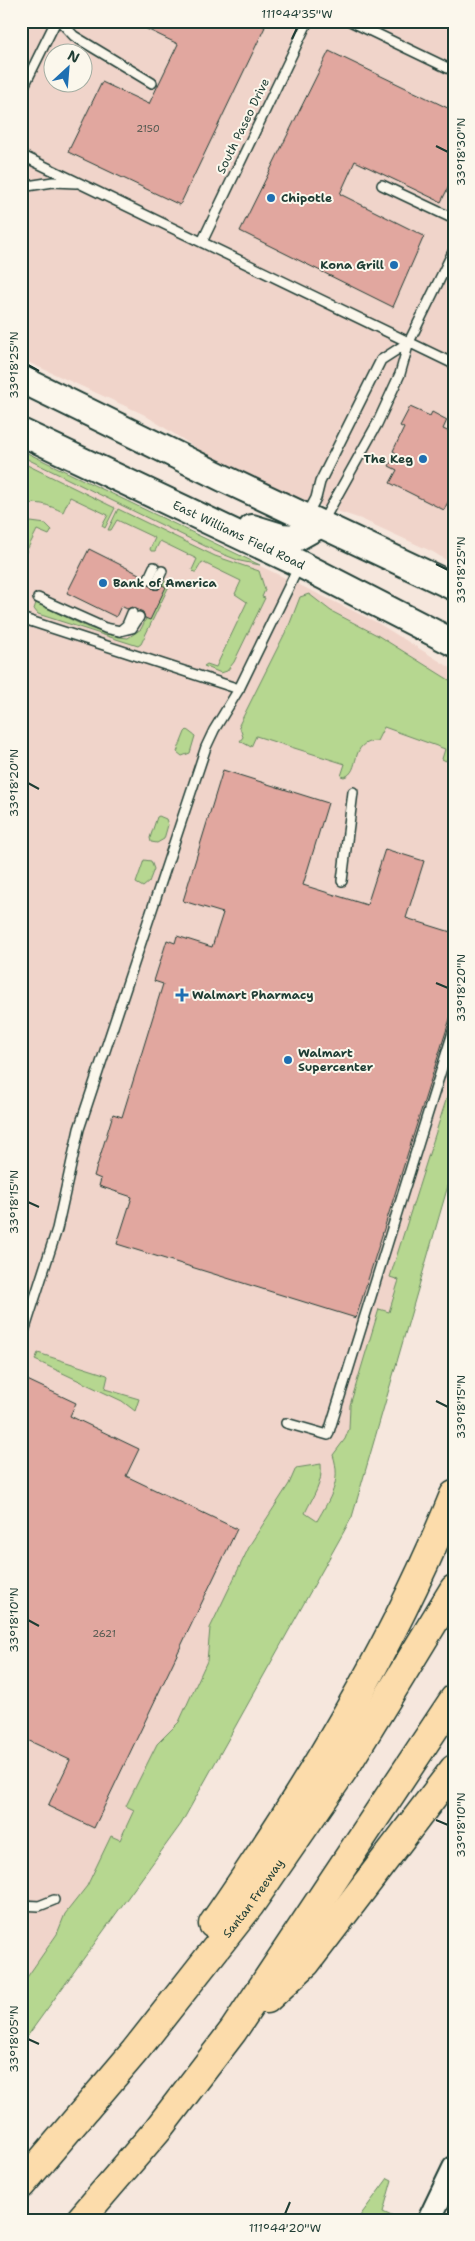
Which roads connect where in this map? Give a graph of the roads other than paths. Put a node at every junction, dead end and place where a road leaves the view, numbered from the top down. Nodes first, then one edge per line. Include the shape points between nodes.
1 (56, 21) edge
2 (60, 21) edge
3 (308, 21) edge
4 (350, 21) edge
5 (454, 72) edge
6 (152, 83) dead end
7 (21, 92) edge
8 (21, 155) edge
9 (81, 183) junction
10 (382, 185) dead end
11 (21, 187) edge
12 (454, 219) edge
13 (202, 242) junction
14 (454, 250) edge
15 (409, 342) junction
16 (454, 364) edge
17 (21, 379) edge
18 (21, 432) edge
19 (187, 510) junction
20 (313, 521) junction
21 (300, 564) junction
22 (158, 569) dead end
23 (152, 582) dead end
24 (454, 587) edge
25 (38, 598) dead end
26 (136, 615) dead end
27 (21, 618) edge
28 (454, 643) edge
29 (238, 689) junction
30 (353, 792) dead end
31 (342, 881) dead end
32 (454, 1029) edge
33 (21, 1341) edge
34 (286, 1422) dead end
35 (454, 1495) edge
36 (454, 1589) edge
37 (454, 1699) edge
38 (454, 1769) edge
39 (54, 1900) dead end
40 (21, 1905) edge
41 (233, 2031) junction
42 (135, 2051) junction
43 (454, 2168) edge
44 (21, 2186) edge
45 (80, 2220) edge
46 (429, 2220) edge

1 - 7 lane
2 - 6 lane via 74,36
3 - 13 lane, South Paseo Drive
4 - 5 lane
8 - 9 lane
9 - 11 lane via 53,182
9 - 13 lane
10 - 12 lane
13 - 15 lane
14 - 15 lane
15 - 16 lane
15 - 20 lane via 400,374 377,424
15 - 20 lane via 381,360 320,482
17 - 20 main road
18 - 19 main road, East Williams Field Road
19 - 20 main road via 220,514 281,537 296,538
19 - 21 main road, East Williams Field Road
20 - 24 main road
21 - 28 main road, East Williams Field Road
21 - 29 lane
22 - 23 lane
25 - 26 lane via 105,628 120,631 132,628
27 - 29 lane
29 - 33 lane via 206,747 118,1006 79,1129 57,1229
30 - 31 lane
32 - 34 lane via 328,1435
35 - 42 highway via 400,1613 329,1744 267,1846 190,1958
36 - 42 highway, Santan Freeway via 329,1791 250,1905
37 - 41 highway
38 - 41 highway via 306,1963
39 - 40 lane via 39,1906
41 - 45 highway via 158,2128
42 - 44 highway, Santan Freeway
43 - 46 street

